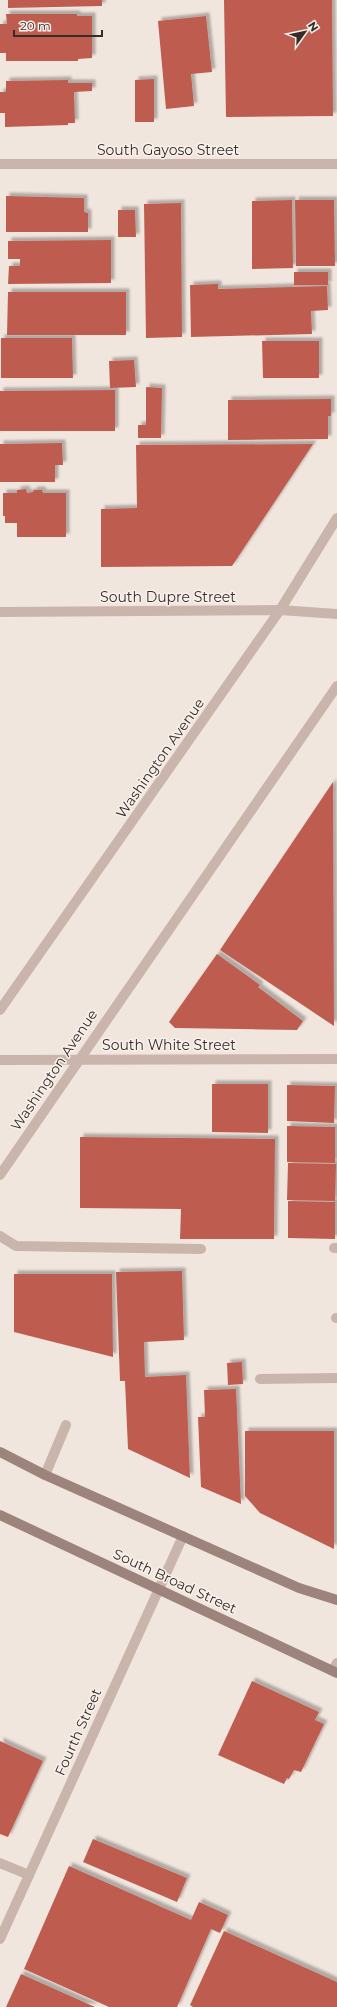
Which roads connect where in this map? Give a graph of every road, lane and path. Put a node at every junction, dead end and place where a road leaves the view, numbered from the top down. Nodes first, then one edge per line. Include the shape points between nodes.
1 (0, 164) edge
2 (337, 164) edge
3 (337, 518) edge
4 (280, 610) junction
5 (0, 612) edge
6 (337, 614) edge
7 (336, 691) edge
8 (0, 1010) edge
9 (79, 1058) junction
10 (337, 1059) edge
11 (0, 1060) edge
12 (0, 1174) edge
13 (0, 1236) edge
14 (201, 1249) dead end
15 (337, 1378) edge
16 (260, 1380) dead end
17 (66, 1425) dead end
18 (0, 1452) edge
19 (45, 1475) junction
20 (0, 1515) edge
21 (183, 1536) junction
22 (158, 1589) junction
23 (337, 1600) edge
24 (336, 1669) edge
25 (0, 1863) edge
26 (29, 1875) junction
27 (4, 1922) edge
28 (0, 1939) edge

1 - 2 street, South Gayoso Street
3 - 4 street, Washington Avenue
4 - 5 street, South Dupre Street
4 - 6 street, South Dupre Street
4 - 8 street, Washington Avenue
7 - 9 street, Washington Avenue
9 - 10 street, South White Street
9 - 11 street, South White Street
9 - 12 street, Washington Avenue
13 - 14 street via 16,1246
15 - 16 street
17 - 19 street
18 - 19 main road
19 - 21 main road
20 - 22 main road, South Broad Street
21 - 22 street, Fourth Street
21 - 23 main road via 299,1588
22 - 24 main road, South Broad Street
22 - 26 street, Fourth Street
25 - 26 street
26 - 27 street, Fourth Street
27 - 28 street, Fourth Street

